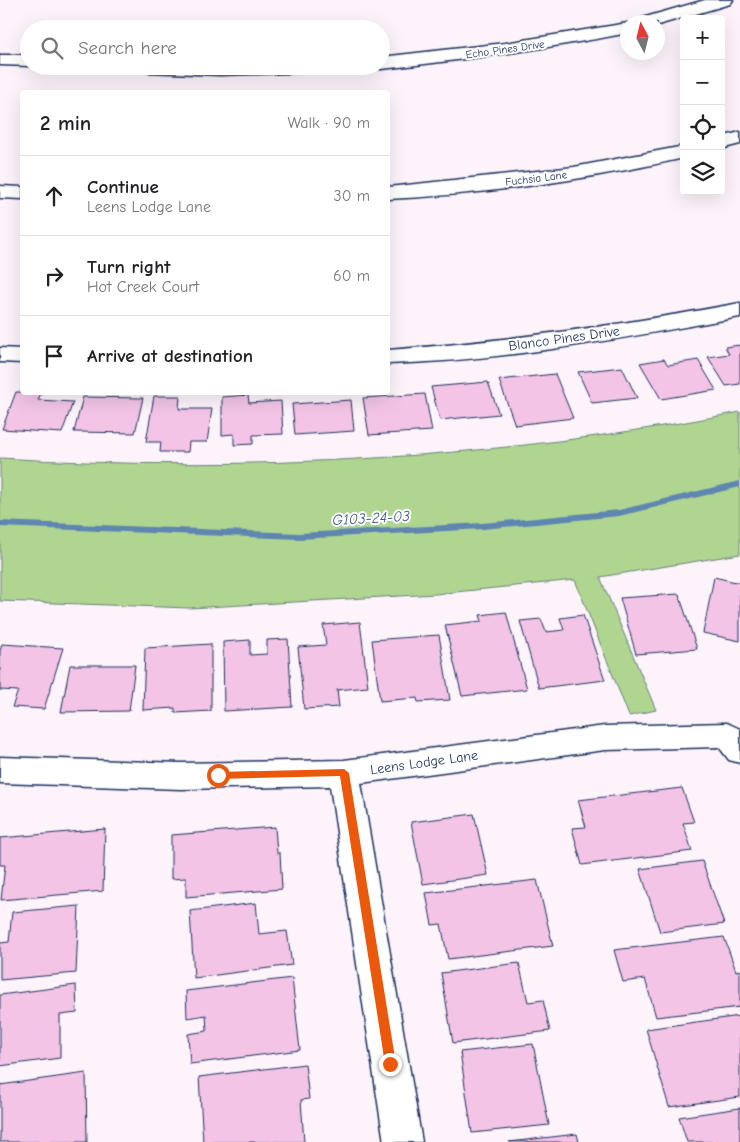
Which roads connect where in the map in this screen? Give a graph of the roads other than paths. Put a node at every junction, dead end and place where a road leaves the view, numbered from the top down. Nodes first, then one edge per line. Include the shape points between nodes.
1 (724, 0) edge
2 (733, 0) edge
3 (740, 4) edge
4 (665, 17) edge
5 (620, 29) edge
6 (0, 60) edge
7 (20, 61) edge
8 (390, 62) edge
9 (740, 138) edge
10 (725, 142) edge
11 (680, 153) edge
12 (0, 192) edge
13 (20, 193) edge
14 (390, 193) edge
15 (740, 310) edge
16 (0, 355) edge
17 (20, 356) edge
18 (390, 357) edge
19 (734, 743) edge
20 (0, 770) edge
21 (344, 773) junction
22 (403, 1142) edge

1 - 4 street
2 - 3 street
5 - 8 street, Echo Pines Drive via 525,47
6 - 7 street
9 - 10 street
11 - 14 street, Fuchsia Lane via 583,172
12 - 13 street
15 - 18 street, Blanco Pines Drive via 522,345
16 - 17 street
19 - 21 street, Leens Lodge Lane via 605,738
20 - 21 street, Leens Lodge Lane via 181,776
21 - 22 street

